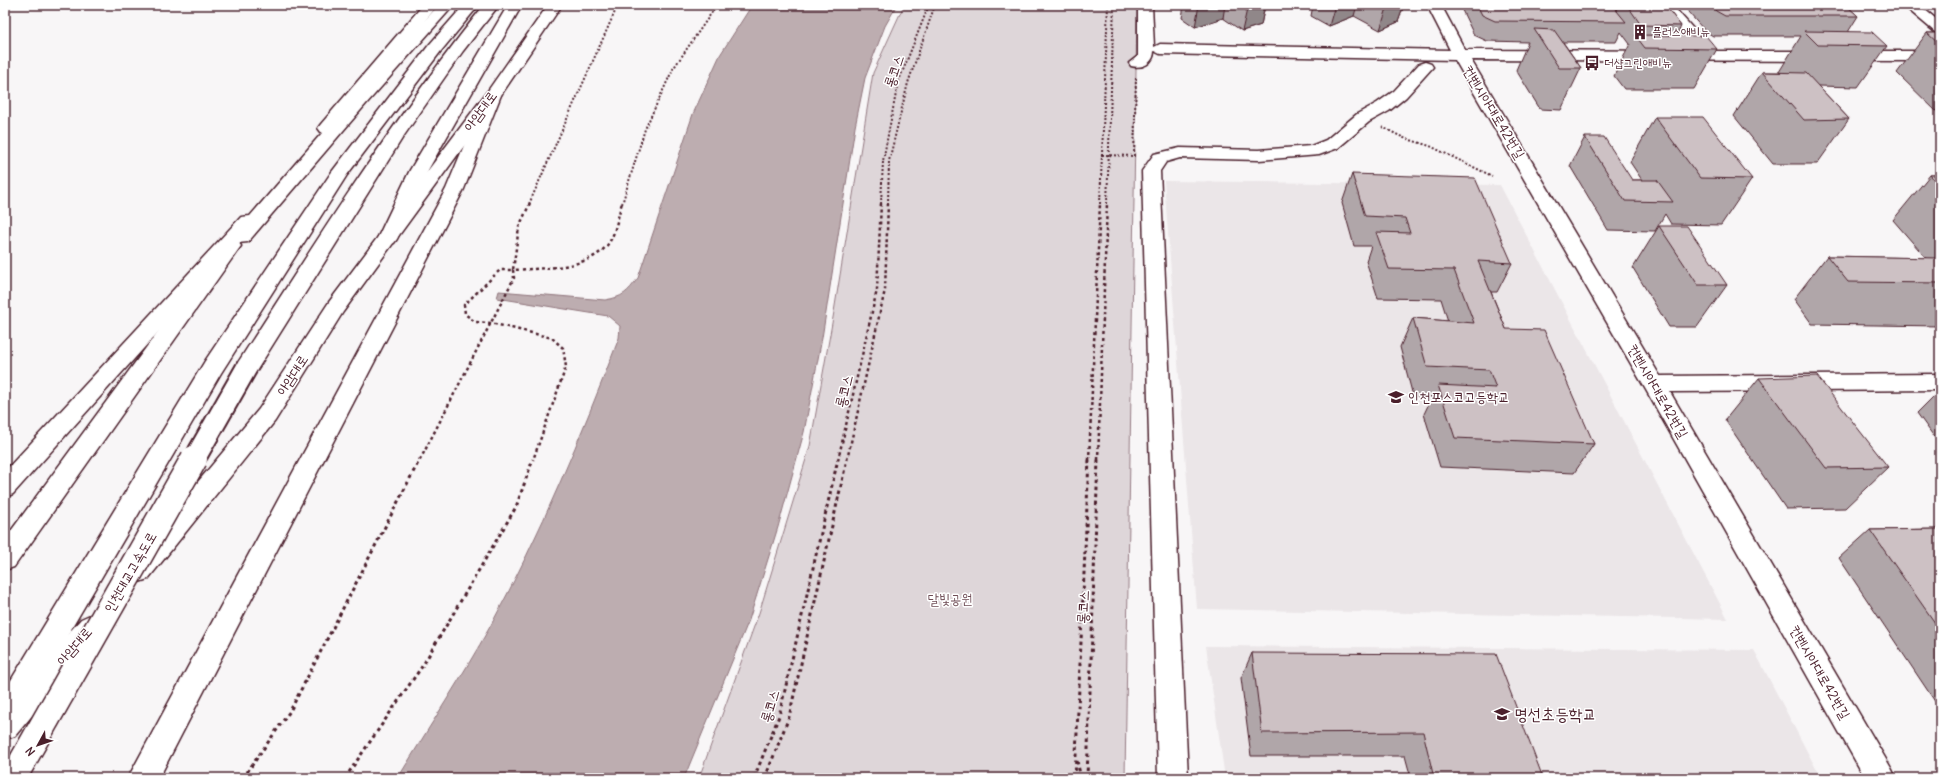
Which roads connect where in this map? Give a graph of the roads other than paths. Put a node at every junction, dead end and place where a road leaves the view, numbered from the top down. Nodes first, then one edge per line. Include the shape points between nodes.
1 (431, 5) edge
2 (447, 5) edge
3 (472, 5) edge
4 (492, 5) edge
5 (515, 5) edge
6 (555, 5) edge
7 (1145, 5) edge
8 (1434, 5) edge
9 (1664, 5) edge
10 (1910, 5) edge
11 (1940, 29) edge
12 (1160, 49) dead end
13 (1460, 55) junction
14 (1708, 55) junction
15 (1940, 56) edge
16 (1137, 63) road end
17 (1425, 67) dead end
18 (493, 94) junction
19 (248, 221) junction
20 (387, 239) junction
21 (218, 264) junction
22 (1940, 382) edge
23 (1654, 384) junction
24 (5, 487) edge
25 (5, 559) edge
26 (5, 716) edge
27 (5, 726) edge
28 (13, 778) edge
29 (143, 778) edge
30 (1173, 778) edge
31 (1881, 778) edge

1 - 19 main road
2 - 21 main road via 360,100
3 - 26 main road via 435,48 340,173 213,368
4 - 28 main road, 인천대교고속도로, bridge via 456,48 370,172 247,368
5 - 20 main road via 419,170
6 - 18 main road, 아암대로
7 - 16 main road via 1146,58
8 - 13 main road, 컨벤시아대로42번길
9 - 14 main road
10 - 11 main road
12 - 13 main road
13 - 14 main road
13 - 23 main road, 컨벤시아대로42번길
14 - 15 main road
17 - 30 main road via 1400,94 1363,118 1332,144 1313,151 1259,155 1180,153 1160,158 1151,171
18 - 20 main road, 아암대로
18 - 29 main road via 455,189
19 - 21 main road
19 - 24 main road
20 - 27 main road, 아암대로 via 336,307 267,415 159,548
21 - 25 main road
22 - 23 main road
23 - 31 main road, 컨벤시아대로42번길

